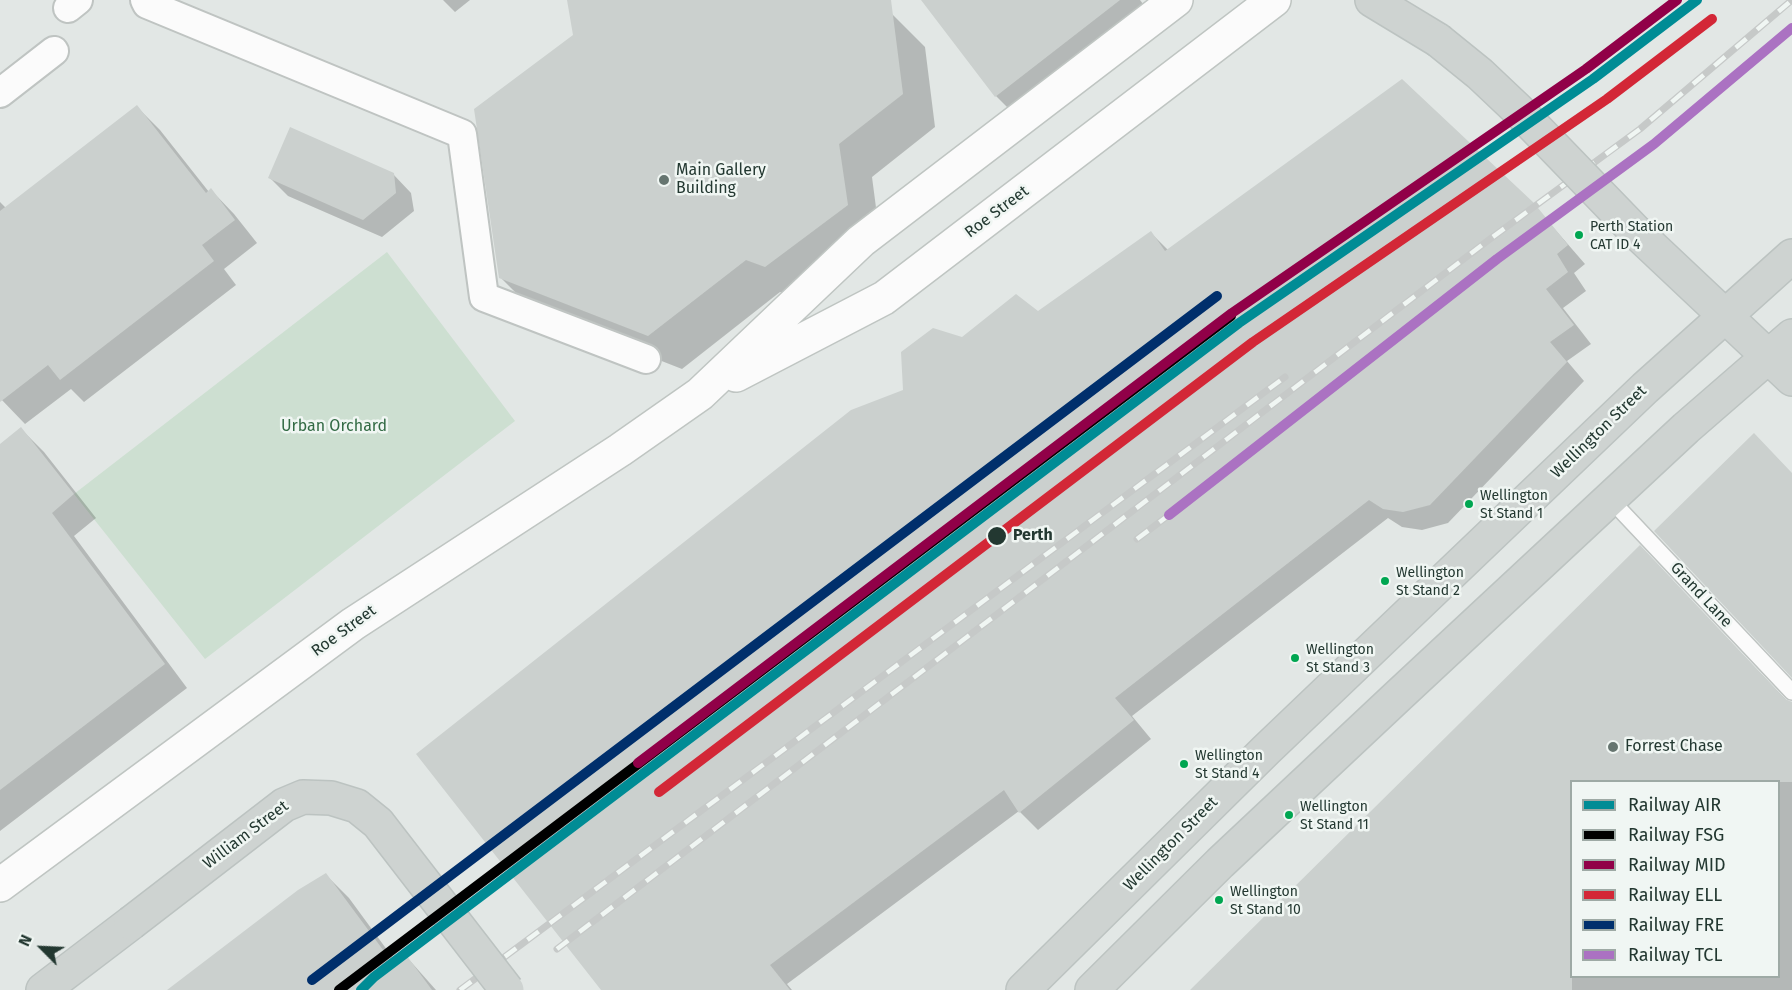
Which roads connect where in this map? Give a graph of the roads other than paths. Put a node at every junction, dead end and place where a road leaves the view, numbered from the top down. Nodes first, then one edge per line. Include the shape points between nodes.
1 (145, 0) edge
2 (1176, 0) edge
3 (1274, 0) edge
4 (1372, 0) edge
5 (54, 51) dead end
6 (0, 93) edge
7 (1792, 256) edge
8 (1725, 318) junction
9 (1780, 346) edge
10 (646, 359) dead end
11 (1792, 379) edge
12 (700, 394) junction
13 (1610, 499) junction
14 (1792, 692) edge
15 (0, 885) edge
16 (43, 990) edge
17 (507, 990) edge
18 (1023, 990) edge
19 (1092, 990) edge

1 - 10 street via 462,134 484,297
2 - 12 main road, Roe Street via 861,242
3 - 12 main road, Roe Street via 884,297
4 - 8 main road, bridge via 1438,40 1479,74
5 - 6 street
7 - 8 main road, Wellington Street
8 - 9 main road
8 - 18 main road, Wellington Street via 1651,382 1266,750
9 - 11 main road
9 - 13 main road
12 - 15 main road, Roe Street via 353,624
13 - 14 lane, Grand Lane
13 - 19 main road via 1220,863
16 - 17 main road, William Street, bridge via 276,810 293,800 312,796 340,800 371,816

